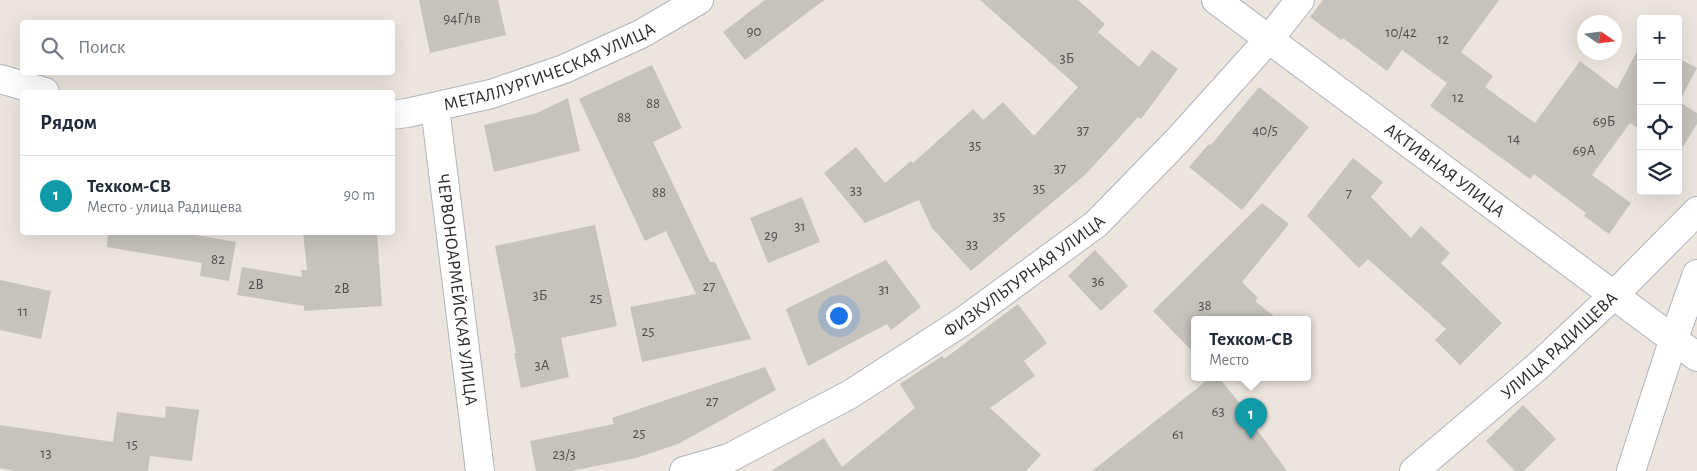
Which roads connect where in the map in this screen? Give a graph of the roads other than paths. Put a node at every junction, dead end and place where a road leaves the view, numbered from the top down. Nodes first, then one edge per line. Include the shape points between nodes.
1 (699, 0) edge
2 (1216, 0) edge
3 (1300, 0) edge
4 (1268, 39) junction
5 (0, 79) edge
6 (38, 90) edge
7 (435, 107) junction
8 (395, 114) edge
9 (1697, 211) edge
10 (1697, 274) edge
11 (1613, 296) junction
12 (1673, 341) junction
13 (1697, 358) edge
14 (480, 471) edge
15 (684, 471) edge
16 (1414, 471) edge
17 (1631, 471) edge

1 - 7 street, МЕТАЛЛУРГИЧЕСКАЯ УЛИЦА via 641,34 564,69 492,94
2 - 4 street, АКТИВНАЯ УЛИЦА
3 - 4 street, ФИЗКУЛЬТУРНАЯ УЛИЦА
4 - 11 street, АКТИВНАЯ УЛИЦА
4 - 15 street, ФИЗКУЛЬТУРНАЯ УЛИЦА via 1178,140 1096,224 962,322 849,395 729,458
5 - 6 street
7 - 8 street, МЕТАЛЛУРГИЧЕСКАЯ УЛИЦА
7 - 14 street, ЧЕРВОНОАРМЕЙСКАЯ УЛИЦА
9 - 11 street, УЛИЦА РАДИЩЕВА
10 - 12 street
11 - 12 street, АКТИВНАЯ УЛИЦА
11 - 16 street, УЛИЦА РАДИЩЕВА via 1538,366
12 - 13 street, АКТИВНАЯ УЛИЦА
12 - 17 street

